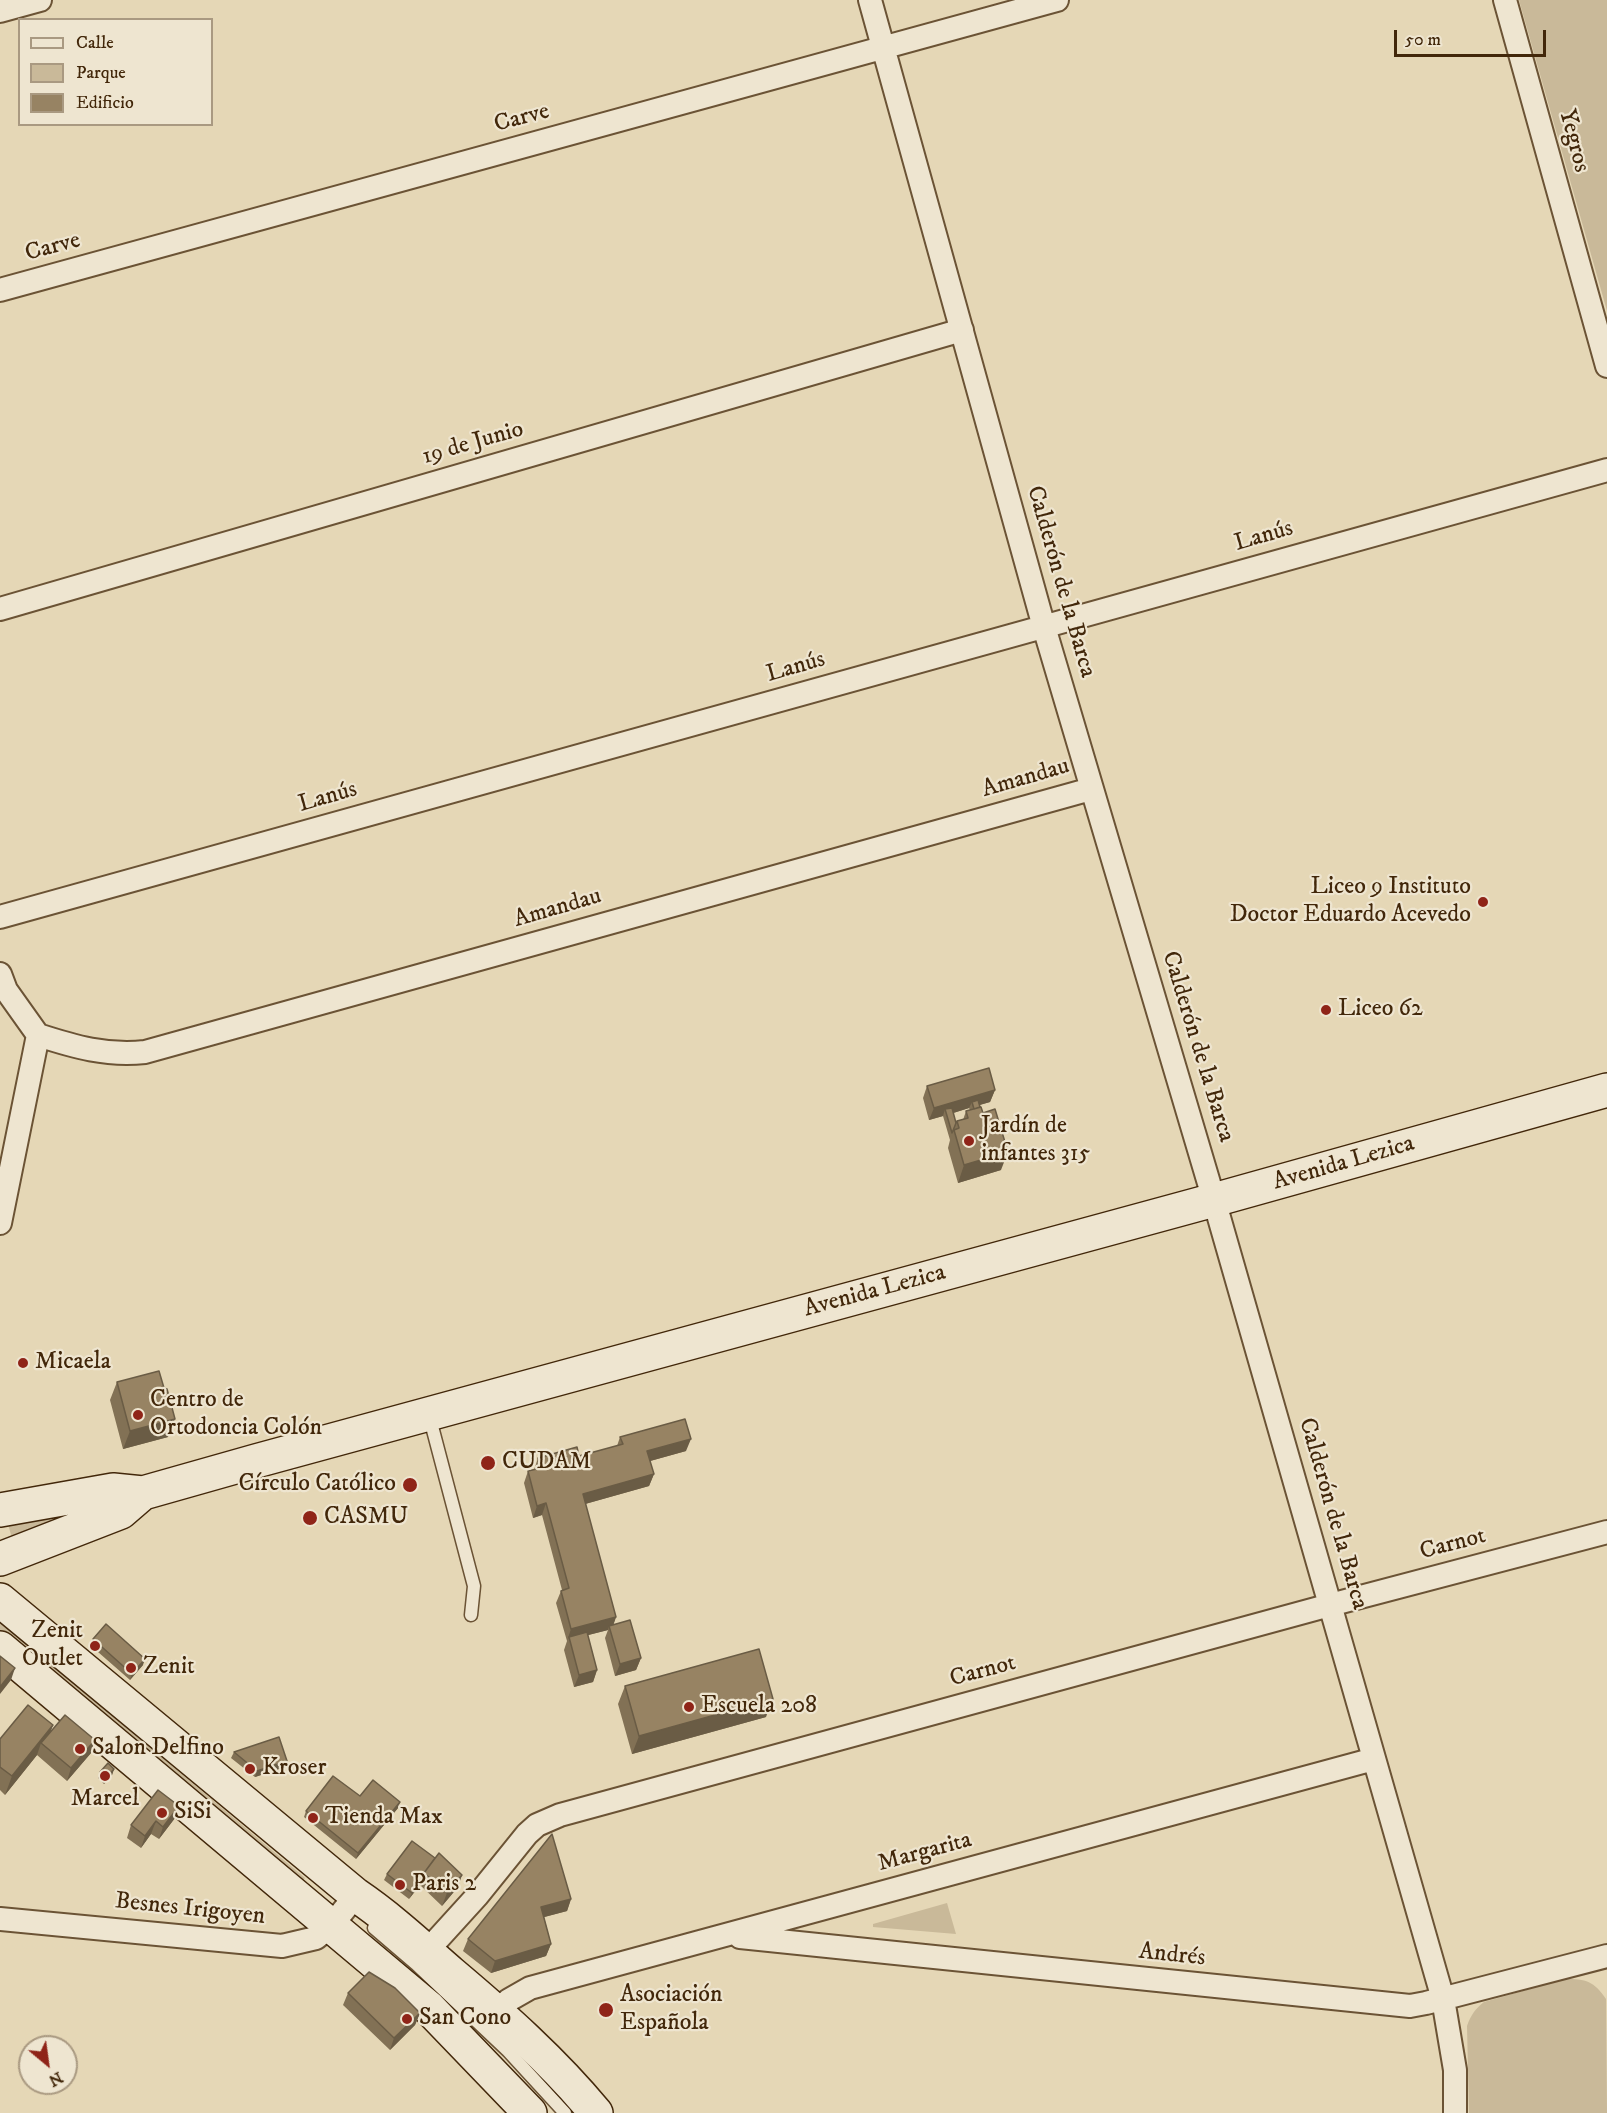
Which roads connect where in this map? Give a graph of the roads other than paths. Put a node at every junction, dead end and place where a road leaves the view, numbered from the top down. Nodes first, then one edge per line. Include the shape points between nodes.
1 (40, 0) edge
2 (870, 0) edge
3 (1057, 0) edge
4 (1505, 0) edge
5 (0, 11) edge
6 (883, 48) junction
7 (0, 290) edge
8 (962, 330) junction
9 (1607, 366) edge
10 (1607, 470) edge
11 (0, 609) edge
12 (1044, 627) junction
13 (1091, 789) junction
14 (0, 917) edge
15 (0, 974) edge
16 (38, 1035) junction
17 (1607, 1090) edge
18 (1214, 1200) junction
19 (0, 1223) edge
20 (428, 1414) junction
21 (143, 1494) junction
22 (0, 1510) edge
23 (1607, 1532) edge
24 (0, 1559) edge
25 (0, 1600) edge
26 (1330, 1605) junction
27 (471, 1616) dead end
28 (0, 1648) edge
29 (1374, 1759) junction
30 (356, 1895) junction
31 (0, 1919) edge
32 (331, 1926) junction
33 (727, 1935) junction
34 (427, 1952) junction
35 (1607, 1956) edge
36 (1443, 1999) junction
37 (496, 2011) junction
38 (530, 2113) edge
39 (565, 2113) edge
40 (596, 2113) edge
41 (1455, 2113) edge

1 - 5 street
2 - 6 street, Calderón de la Barca
3 - 6 street, Carve
4 - 9 street, Yegros
6 - 7 street, Carve
6 - 8 street, Calderón de la Barca
8 - 11 street, 19 de Junio
8 - 12 street, Calderón de la Barca
10 - 12 street, Lanús
12 - 13 street, Calderón de la Barca
12 - 14 street, Lanús
13 - 16 street, Amandau via 145,1052 96,1051
13 - 18 street, Calderón de la Barca
15 - 16 street via 6,990
16 - 19 street
17 - 18 street, Avenida Lezica
18 - 20 street, Avenida Lezica
18 - 26 street, Calderón de la Barca
20 - 21 street, Avenida Lezica
20 - 27 lane via 474,1586
21 - 22 street, Avenida Lezica via 114,1490
21 - 24 street, Avenida Lezica via 121,1512
23 - 26 street, Carnot
25 - 30 street
26 - 29 street, Calderón de la Barca
26 - 34 street, Carnot via 544,1821 527,1834
28 - 32 street
29 - 33 street, Margarita
29 - 36 street, Calderón de la Barca
30 - 32 street, Besnes Irigoyen
30 - 34 street
30 - 39 lane via 373,1927 508,2051
31 - 32 street, Besnes Irigoyen via 282,1946 316,1938
32 - 38 street via 429,2008
33 - 36 street, Andrés via 1388,2005 1410,2006
33 - 37 street, Margarita via 530,1988
34 - 37 street
35 - 36 street, Andrés
36 - 41 street, Calderón de la Barca via 1455,2070
37 - 40 street

